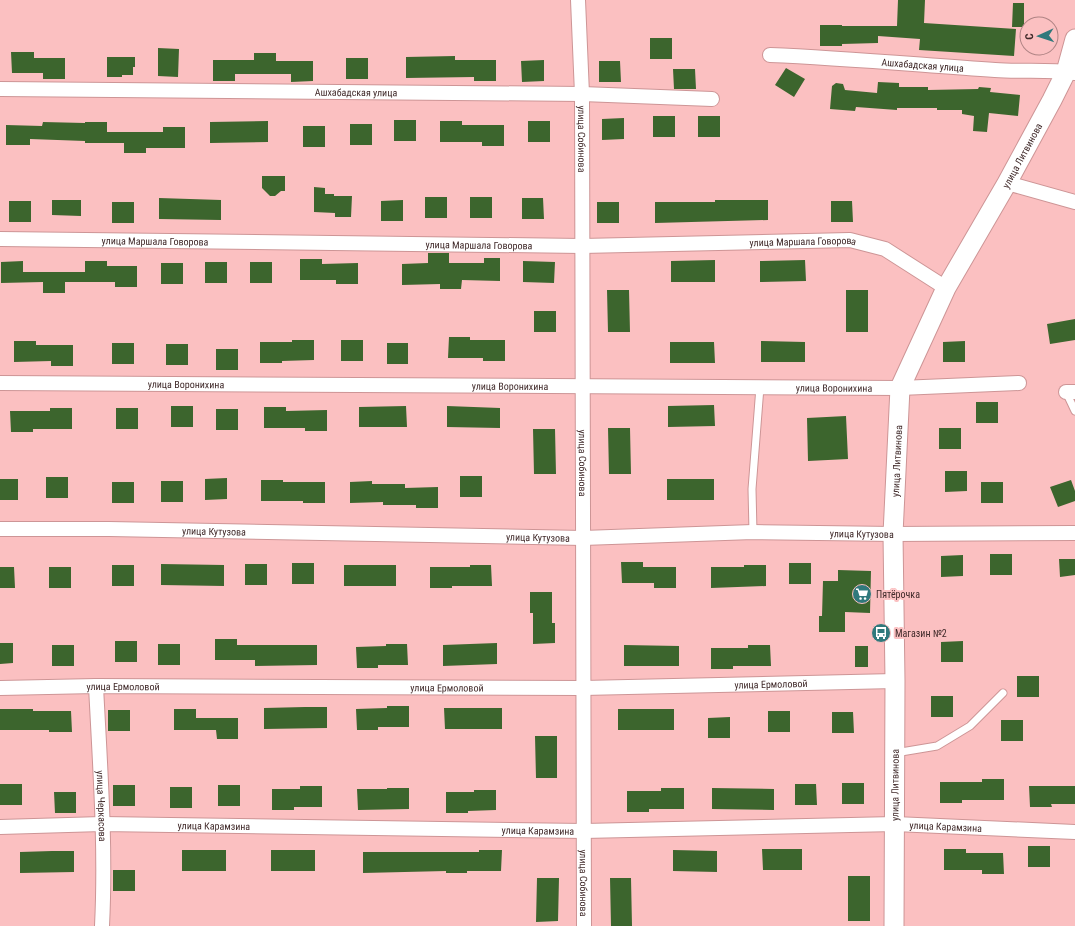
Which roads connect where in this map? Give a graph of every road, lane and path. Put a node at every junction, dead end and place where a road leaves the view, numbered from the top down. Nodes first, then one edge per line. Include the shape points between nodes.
1 (578, 0) edge
2 (1075, 39) edge
3 (770, 55) dead end
4 (1070, 72) edge
5 (0, 89) edge
6 (582, 94) junction
7 (712, 99) dead end
8 (1007, 183) junction
9 (1075, 202) edge
10 (0, 239) edge
11 (582, 246) junction
12 (946, 288) junction
13 (0, 383) edge
14 (1019, 383) dead end
15 (583, 386) junction
16 (760, 387) junction
17 (900, 388) junction
18 (1070, 392) edge
19 (1075, 411) edge
20 (0, 529) edge
21 (753, 532) junction
22 (1075, 533) edge
23 (893, 534) junction
24 (583, 538) junction
25 (894, 681) junction
26 (96, 686) junction
27 (0, 688) edge
28 (584, 688) junction
29 (1003, 693) dead end
30 (895, 753) junction
31 (102, 824) junction
32 (895, 824) junction
33 (0, 827) edge
34 (584, 831) junction
35 (1075, 832) edge
36 (102, 926) edge
37 (584, 926) edge
38 (894, 926) edge

1 - 6 street, улица Собинова
2 - 4 street, улица Литвинова
3 - 4 street, Ашхабадская улица via 1019,72
4 - 8 street, улица Литвинова
5 - 6 street, Ашхабадская улица
6 - 7 street, Ашхабадская улица
6 - 11 street, улица Собинова
8 - 9 street
8 - 12 street, улица Литвинова
10 - 11 street, улица Маршала Говорова
11 - 12 street, улица Маршала Говорова via 850,240 885,249
11 - 15 street, улица Собинова
12 - 17 street, улица Литвинова
13 - 15 street, улица Воронихина
14 - 17 street, улица Воронихина
15 - 16 street, улица Воронихина
15 - 24 street, улица Собинова
16 - 17 street, улица Воронихина
16 - 21 lane via 752,489
17 - 23 street, улица Литвинова
18 - 19 lane
20 - 24 street, улица Кутузова
21 - 23 street, улица Кутузова
21 - 24 street, улица Кутузова
22 - 23 street, улица Кутузова
23 - 25 street, улица Литвинова
24 - 28 street, улица Собинова
25 - 28 street, улица Ермоловой
25 - 30 street, улица Литвинова
26 - 27 street, улица Ермоловой
26 - 28 street, улица Ермоловой
26 - 31 street, улица Черкасова
28 - 34 street, улица Собинова
29 - 30 lane via 970,726 937,746
30 - 32 street, улица Литвинова
31 - 33 street, улица Карамзина
31 - 34 street, улица Карамзина
31 - 36 street, улица Черкасова
32 - 34 street, улица Карамзина
32 - 35 street, улица Карамзина
32 - 38 street, улица Литвинова
34 - 37 street, улица Собинова

